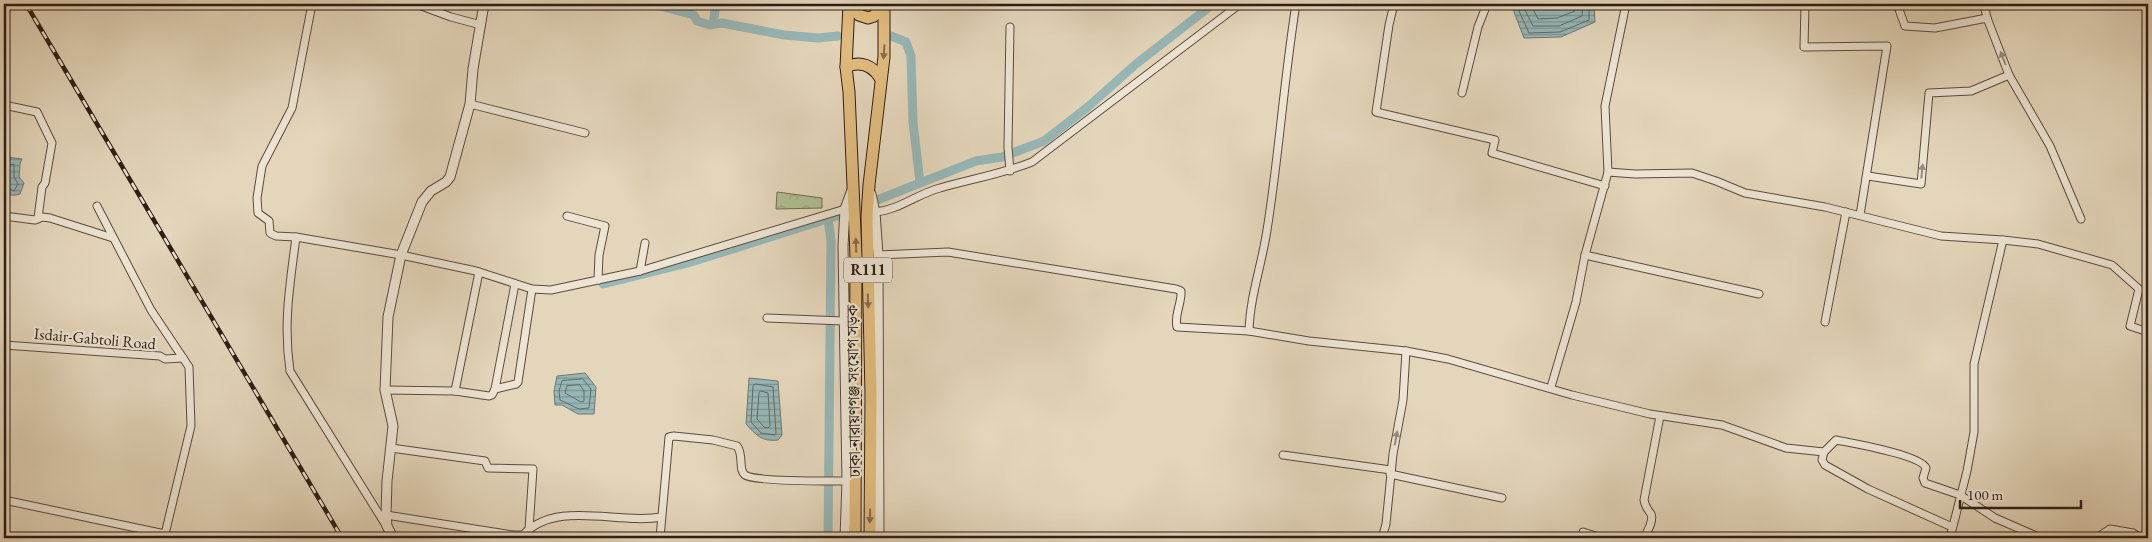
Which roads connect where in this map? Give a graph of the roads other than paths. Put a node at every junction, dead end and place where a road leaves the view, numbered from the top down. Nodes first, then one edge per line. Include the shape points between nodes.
1 (312, 4) edge
2 (416, 4) edge
3 (484, 4) edge
4 (850, 4) edge
5 (884, 4) edge
6 (1240, 4) edge
7 (1296, 4) edge
8 (1394, 4) edge
9 (1487, 4) edge
10 (1626, 4) edge
11 (1780, 4) edge
12 (1794, 4) edge
13 (1897, 4) edge
14 (1984, 4) edge
15 (1832, 5) dead end
16 (1988, 18) junction
17 (480, 25) junction
18 (1010, 27) dead end
19 (846, 67) junction
20 (2009, 75) junction
21 (880, 79) junction
22 (1462, 93) dead end
23 (470, 104) junction
24 (4, 105) edge
25 (585, 133) dead end
26 (1010, 170) junction
27 (1608, 172) junction
28 (1868, 176) junction
29 (854, 183) junction
30 (869, 185) junction
31 (1605, 186) junction
32 (97, 206) dead end
33 (845, 209) junction
34 (875, 212) junction
35 (1846, 212) junction
36 (1860, 215) junction
37 (4, 216) edge
38 (567, 216) dead end
39 (38, 218) junction
40 (2081, 219) dead end
41 (296, 237) junction
42 (113, 238) junction
43 (2003, 240) junction
44 (645, 242) dead end
45 (878, 254) junction
46 (401, 255) junction
47 (1585, 255) junction
48 (640, 270) junction
49 (479, 272) junction
50 (598, 280) junction
51 (515, 284) junction
52 (532, 289) junction
53 (1759, 294) dead end
54 (767, 318) dead end
55 (841, 321) junction
56 (1825, 322) dead end
57 (1249, 331) junction
58 (2148, 336) edge
59 (4, 344) edge
60 (1406, 351) junction
61 (183, 358) junction
62 (1551, 387) junction
63 (495, 389) junction
64 (385, 390) junction
65 (455, 391) junction
66 (1660, 416) junction
67 (391, 448) junction
68 (1824, 452) junction
69 (1283, 455) dead end
70 (1391, 472) junction
71 (842, 481) junction
72 (1960, 495) junction
73 (1502, 498) dead end
74 (4, 500) edge
75 (386, 515) junction
76 (661, 517) junction
77 (1952, 527) junction
78 (529, 528) junction
79 (388, 529) junction
80 (1582, 532) dead end
81 (164, 536) edge
82 (393, 538) edge
83 (660, 538) edge
84 (845, 538) edge
85 (855, 538) edge
86 (870, 538) edge
87 (879, 538) edge
88 (1382, 538) edge
89 (1602, 538) edge
90 (1644, 538) edge
91 (1950, 538) edge
92 (2041, 538) edge
93 (2099, 538) edge
94 (2140, 538) edge

1 - 41 street via 292,108 262,166 257,198 258,212 269,221 270,233
2 - 17 street
3 - 17 street
4 - 5 main road via 859,15 868,18
4 - 19 main road, ঢাকা-নারায়ণগঞ্জ সংযোগ সড়ক / R111
5 -> 21 main road, ঢাকা-নারায়ণগঞ্জ সংযোগ সড়ক / R111 via 884,58
6 - 26 street via 1057,145 1032,162
7 - 57 street via 1267,231 1250,308
8 - 31 street via 1376,112 1495,140 1492,153
9 - 22 street
10 - 27 street via 1606,106
11 - 12 street
13 - 16 street via 1905,26 1934,28
14 - 16 street
15 - 28 street via 1805,5 1804,47 1887,46
20 -> 16 street
17 - 23 street
18 - 26 street
19 - 21 main road via 866,65
19 - 29 main road, ঢাকা-নারায়ণগঞ্জ সংযোগ সড়ক / R111
28 -> 20 street via 1921,184 1929,93 1971,91
20 - 40 street via 2050,146
21 - 30 main road, ঢাকা-নারায়ণগঞ্জ সংযোগ সড়ক / R111
23 - 25 street
23 - 46 street via 450,177 422,202
24 - 39 street via 36,112 52,139
26 - 34 street via 937,188 885,211
27 - 31 street
27 - 35 street via 1692,174 1745,193
28 - 36 street
29 - 33 street
85 -> 29 main road, ঢাকা-নারায়ণগঞ্জ সংযোগ সড়ক / R111 via 857,322
30 - 34 street
30 -> 86 main road, ঢাকা-নারায়ণগঞ্জ সংযোগ সড়ক / R111
31 - 47 street
32 - 42 street
33 - 48 street
33 - 55 street
34 - 45 street
35 - 36 street
35 - 56 street
36 - 43 street via 1941,236
37 - 39 street
38 - 50 street via 604,226 598,255
39 - 42 street via 50,218
41 - 46 street
41 - 79 street via 286,310 285,342 290,371
42 - 61 street via 152,310
43 - 58 street via 2038,244 2112,265 2139,289 2130,326 2145,331
43 - 72 street via 1974,364 1974,432
44 - 48 street
45 - 57 street via 948,252 1176,289 1181,291 1182,297 1177,328
45 - 87 street
46 - 49 street
46 - 64 street via 388,317
47 - 53 street
47 - 62 street via 1576,302
48 - 50 street
49 - 51 street
49 - 65 street
50 - 52 street via 551,290
51 - 52 street
51 - 63 street
52 - 63 street via 518,382
54 - 55 street
55 - 71 street
57 - 60 street
59 - 61 street, Isdair-Gabtoli Road
60 - 62 street
70 -> 60 street via 1403,400
61 - 81 street via 189,367 191,426
62 - 66 street
63 - 65 street via 489,396
64 - 65 street
64 - 67 street via 393,426
66 - 68 street via 1722,425 1786,448
66 - 90 street via 1644,500 1652,521
67 - 75 street
67 - 78 street via 485,461 488,468 533,469
68 - 72 street via 1836,440 1890,452 1926,465 1925,483
68 - 77 street via 1822,460 1825,466
69 - 70 street
70 - 73 street
70 - 88 street
71 - 76 street via 786,481 746,475 742,470 742,452 737,446 674,436 669,437
71 - 84 street
72 - 77 street
72 - 92 street via 1995,518
74 - 81 street
75 - 78 street via 513,535 523,535
75 - 79 street
76 - 78 street via 644,520 586,514 559,516
76 - 83 street
77 - 91 street
79 - 82 street
80 - 89 street
93 - 94 street via 2110,529 2123,530

